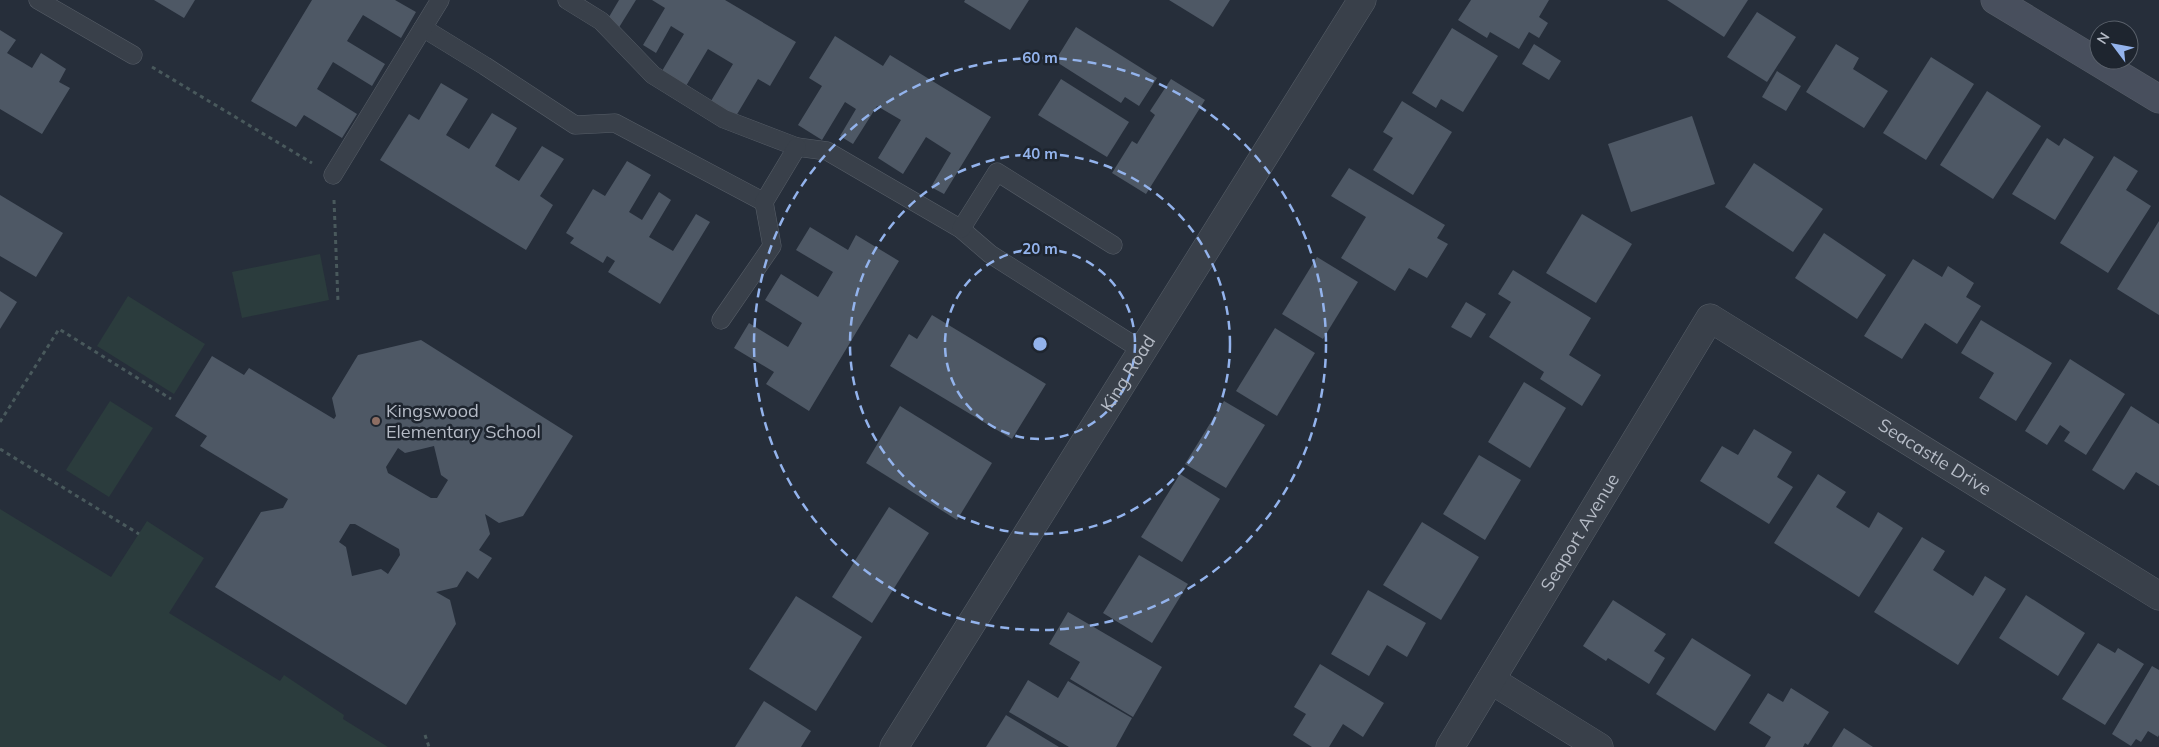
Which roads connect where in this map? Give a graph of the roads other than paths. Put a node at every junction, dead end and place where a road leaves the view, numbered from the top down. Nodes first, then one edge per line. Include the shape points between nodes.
1 (38, 0) edge
2 (440, 0) edge
3 (568, 0) edge
4 (1362, 0) edge
5 (1995, 0) edge
6 (57, 5) edge
7 (423, 28) junction
8 (133, 55) road end
9 (2159, 99) edge
10 (797, 147) junction
11 (333, 176) road end
12 (764, 202) junction
13 (961, 229) junction
14 (1112, 245) dead end
15 (1710, 318) joint
16 (721, 320) dead end
17 (1143, 351) junction
18 (2159, 596) edge
19 (1491, 680) junction
20 (894, 747) edge
21 (1450, 747) edge
22 (1599, 747) edge

1 - 6 lane
2 - 7 lane
3 - 10 lane via 601,20 653,75 724,119
4 - 17 street, King Road
5 - 9 main road
6 - 8 lane
7 - 11 lane
7 - 12 lane via 576,125 615,123
10 - 12 lane
10 - 13 lane via 827,151
12 - 16 lane via 772,246
13 - 14 lane via 997,172
13 - 17 lane via 990,254
15 - 18 street, Seacastle Drive
15 - 19 street, Seaport Avenue
17 - 20 street, King Road
19 - 21 street, Seaport Avenue
19 - 22 street

